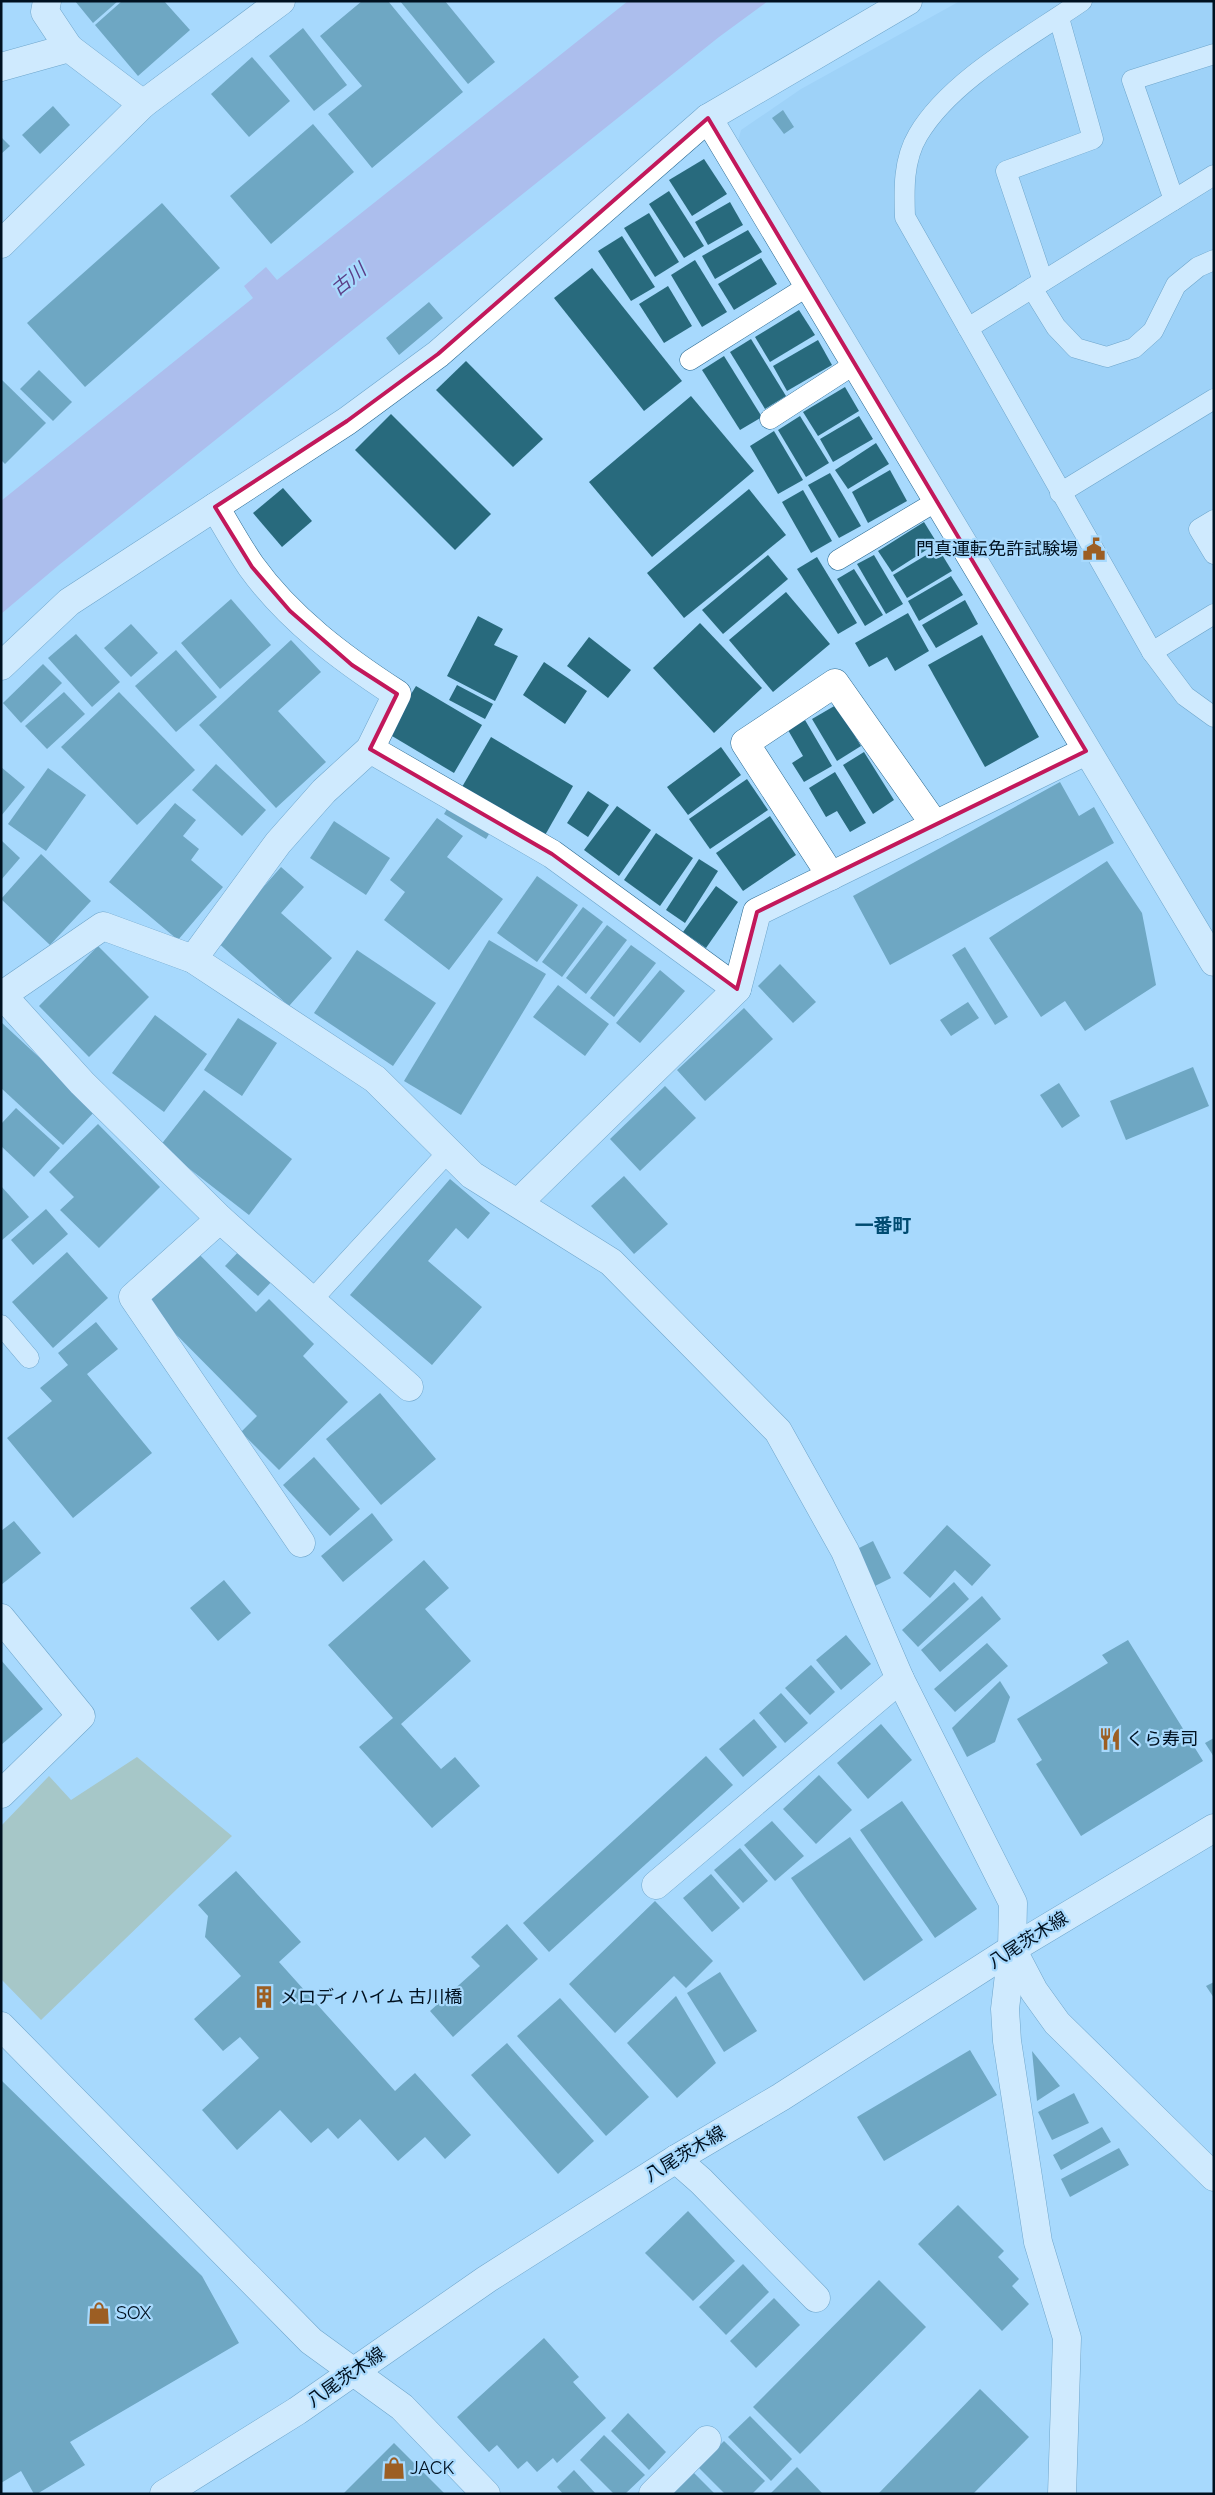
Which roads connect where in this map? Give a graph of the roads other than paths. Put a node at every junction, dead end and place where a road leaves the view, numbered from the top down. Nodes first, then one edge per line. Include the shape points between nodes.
1 (47, 1) edge
2 (281, 1) edge
3 (908, 1) edge
4 (1082, 1) edge
5 (1059, 18) junction
6 (69, 48) junction
7 (1214, 54) edge
8 (1, 67) edge
9 (143, 104) junction
10 (708, 118) junction
11 (1214, 176) edge
12 (1174, 200) junction
13 (1, 244) edge
14 (1214, 260) edge
15 (1038, 285) junction
16 (808, 286) junction
17 (968, 328) junction
18 (690, 360) dead end
19 (855, 364) junction
20 (1213, 402) edge
21 (770, 419) dead end
22 (1060, 493) junction
23 (937, 501) junction
24 (215, 507) junction
25 (1214, 520) edge
26 (1214, 554) edge
27 (838, 560) dead end
28 (1214, 614) edge
29 (1152, 652) junction
30 (1, 666) edge
31 (1214, 717) edge
32 (370, 749) junction
33 (1086, 750) junction
34 (935, 825) junction
35 (831, 876) junction
36 (193, 959) junction
37 (1214, 962) edge
38 (737, 990) junction
39 (2, 996) edge
40 (448, 1152) junction
41 (518, 1204) junction
42 (220, 1218) junction
43 (312, 1300) junction
44 (1, 1325) edge
45 (29, 1358) dead end
46 (409, 1387) dead end
47 (301, 1543) dead end
48 (1, 1618) edge
49 (900, 1679) junction
50 (1, 1794) edge
51 (1214, 1828) edge
52 (656, 1885) dead end
53 (1012, 1949) junction
54 (1, 2026) edge
55 (676, 2159) junction
56 (1214, 2177) edge
57 (816, 2298) dead end
58 (352, 2373) junction
59 (707, 2440) dead end
60 (164, 2494) edge
61 (486, 2494) edge
62 (653, 2494) edge
63 (1062, 2494) edge

1 - 6 street via 45,12
2 - 9 street
3 - 10 street
4 - 5 lane
5 - 15 lane via 1093,139 1006,171
5 - 17 lane via 944,99 917,137 904,177 905,217
6 - 8 street
6 - 9 street
7 - 12 lane via 1132,80
9 - 13 street
10 - 16 street
10 - 24 street via 438,354 347,421
11 - 12 lane
12 - 15 lane
14 - 15 lane via 1198,267 1176,285 1153,331 1134,348 1107,358 1076,348 1056,327
15 - 17 lane
16 - 18 lane
16 - 19 street
17 - 22 lane
19 - 21 lane
19 - 23 street
20 - 22 lane
22 - 29 lane
23 - 27 lane
23 - 33 street
24 - 30 street via 69,602
24 - 32 street via 252,566 290,611 352,664 397,694
25 - 26 lane via 1199,529
28 - 29 lane
29 - 31 lane via 1185,696
32 - 36 street via 324,791 278,843
32 - 38 street via 552,854
33 - 34 street
33 - 37 street
34 - 35 street
34 - 35 street via 835,683 745,744
35 - 38 street via 757,912
36 - 39 street via 103,926
36 - 40 street via 375,1079
38 - 41 street
39 - 42 street via 82,1084
40 - 41 street via 472,1175
40 - 43 lane
41 - 49 street via 611,1262 778,1430 845,1551
42 - 43 street
42 - 47 street via 132,1297
43 - 46 street
44 - 45 lane
48 - 50 street via 81,1716
49 - 52 street
49 - 53 street via 1012,1903
51 - 53 street, 八尾茨木線
53 - 55 street, 八尾茨木線 via 781,2097
53 - 56 street via 1034,1991 1057,2023
53 - 63 street via 1005,2009 1018,2122 1038,2242 1067,2338
54 - 58 street via 311,2341
55 - 57 street
55 - 58 street, 八尾茨木線 via 487,2279
58 - 60 street, 八尾茨木線
58 - 61 street via 402,2407
59 - 62 street

